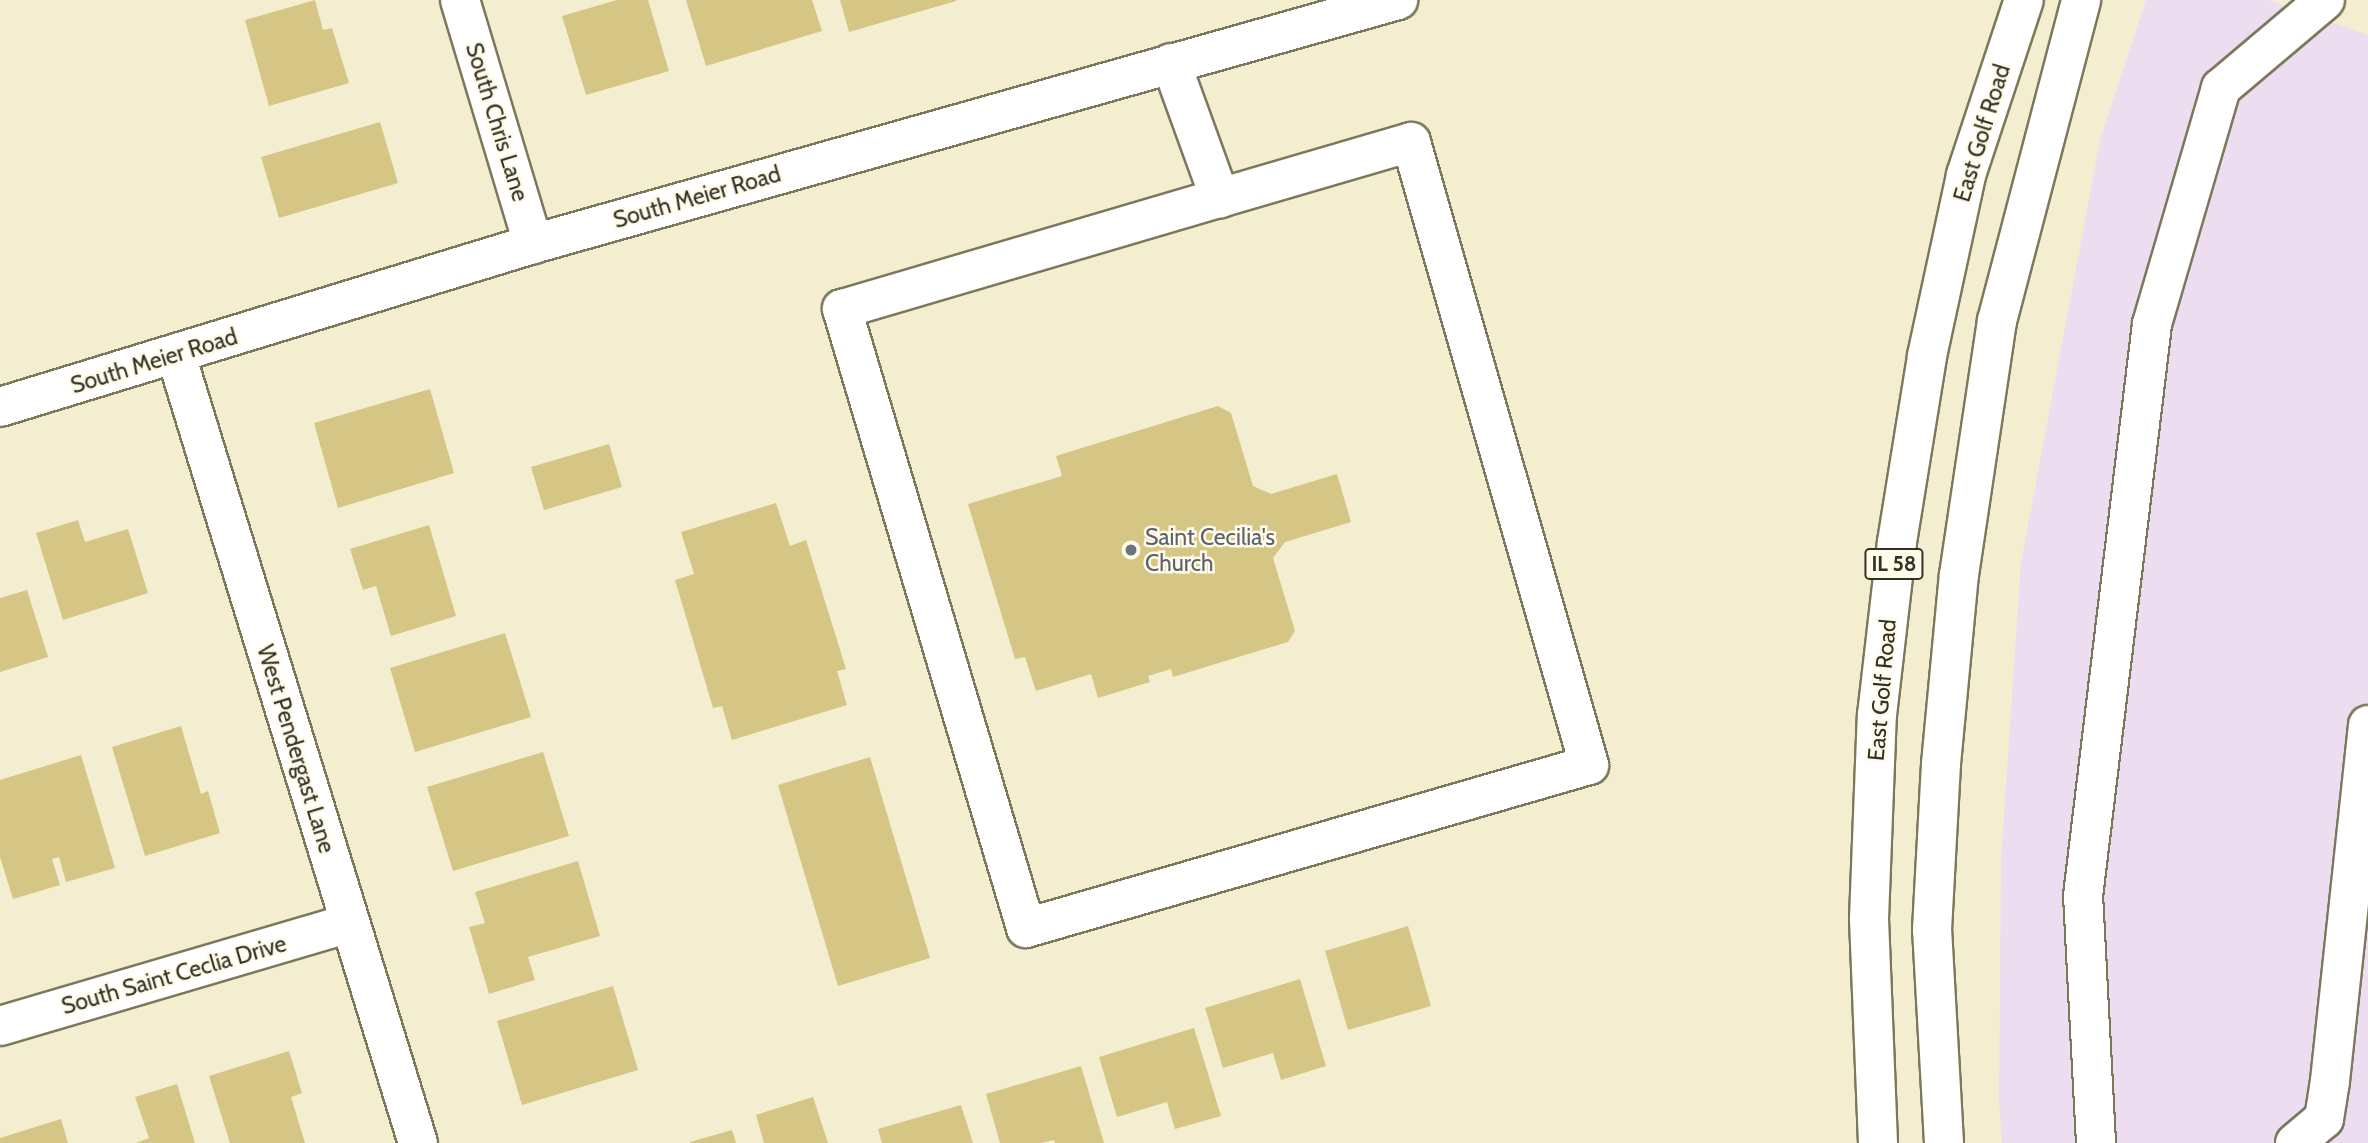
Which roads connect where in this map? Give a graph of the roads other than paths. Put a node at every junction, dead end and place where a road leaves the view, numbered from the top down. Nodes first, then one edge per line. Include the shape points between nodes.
1 (460, 0) edge
2 (1398, 0) edge
3 (2024, 0) edge
4 (2081, 0) edge
5 (2325, 0) edge
6 (1171, 63) junction
7 (1220, 198) junction
8 (533, 244) junction
9 (176, 355) junction
10 (0, 407) edge
11 (2368, 725) edge
12 (349, 923) junction
13 (0, 1026) edge
14 (418, 1143) edge
15 (1878, 1143) edge
16 (1944, 1143) edge
17 (2096, 1143) edge
18 (2295, 1143) edge

1 - 8 street, South Chris Lane
2 - 6 street, South Meier Road
3 - 15 street, East Golf Road / IL 58 via 1966,176 1927,356 1897,542 1877,715 1869,919
4 - 16 street via 1997,321 1959,575 1941,764 1932,930
5 - 17 street via 2221,88 2152,324 2083,896
6 - 7 street
6 - 8 street, South Meier Road
7 - 7 street via 1411,142 1589,765 1026,929 842,309
8 - 9 street, South Meier Road
9 - 10 street, South Meier Road
9 - 12 street, West Pendergast Lane
11 - 18 street via 2324,1119
12 - 13 street, South Saint Ceclia Drive
12 - 14 street, West Pendergast Lane

